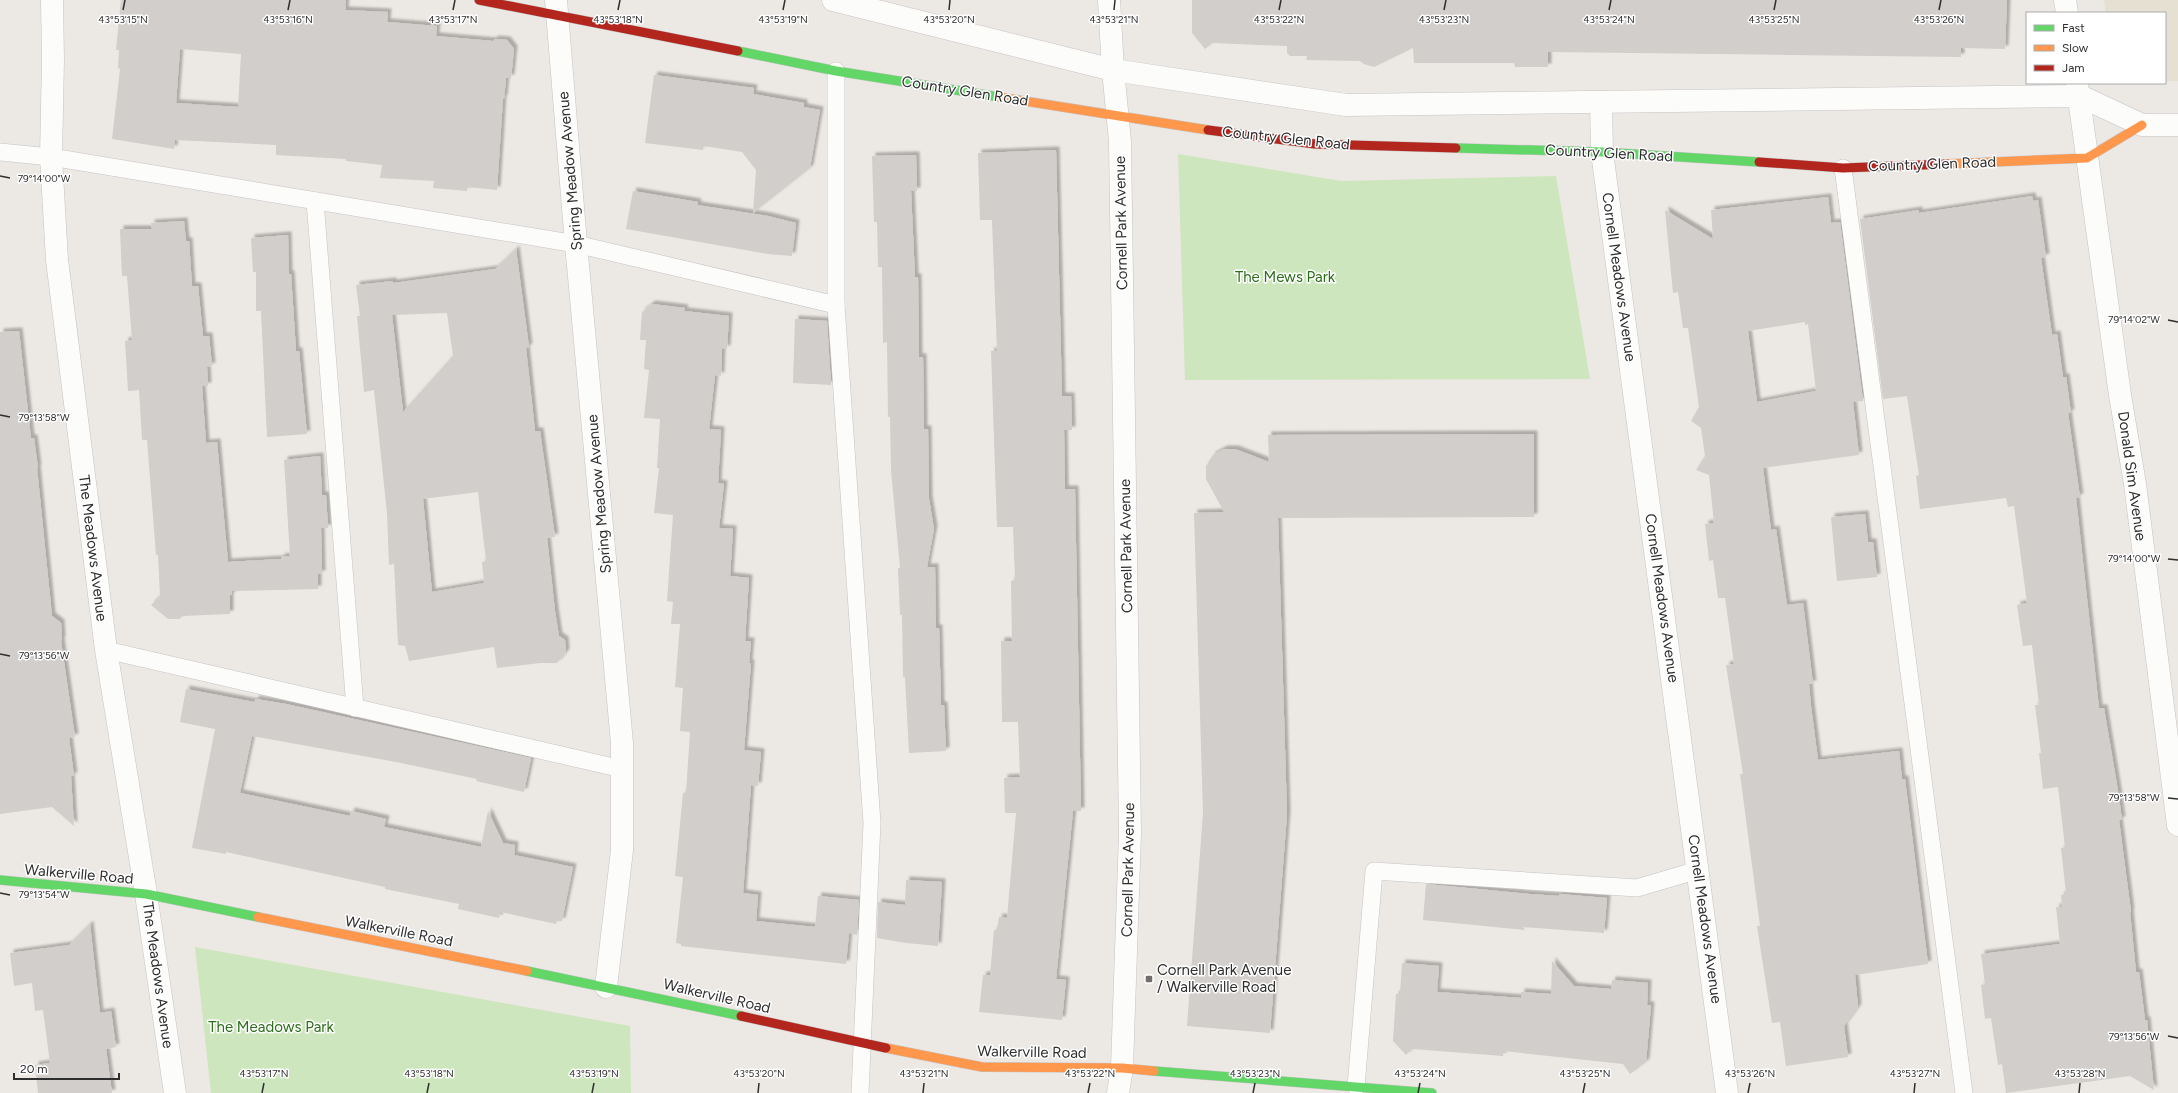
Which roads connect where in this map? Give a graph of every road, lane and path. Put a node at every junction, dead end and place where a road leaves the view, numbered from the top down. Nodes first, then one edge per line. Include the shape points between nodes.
1 (52, 0) edge
2 (479, 0) edge
3 (833, 0) edge
4 (1109, 0) edge
5 (2065, 0) edge
6 (557, 8) edge
7 (2067, 12) edge
8 (1113, 70) junction
9 (836, 71) junction
10 (2078, 90) edge
11 (1601, 102) junction
12 (1119, 117) junction
13 (2142, 125) junction
14 (2178, 125) edge
15 (0, 152) edge
16 (1602, 152) junction
17 (51, 157) junction
18 (2087, 158) junction
19 (1843, 168) junction
20 (315, 201) junction
21 (576, 244) junction
22 (836, 305) junction
23 (106, 650) junction
24 (355, 708) junction
25 (622, 769) junction
26 (2178, 825) edge
27 (1698, 870) junction
28 (0, 880) edge
29 (146, 894) junction
30 (606, 987) junction
31 (863, 1043) junction
32 (1122, 1068) junction
33 (1356, 1087) junction
34 (1397, 1092) edge
35 (175, 1093) edge
36 (860, 1093) edge
37 (1118, 1093) edge
38 (1432, 1093) edge
39 (1727, 1093) edge
40 (1964, 1093) edge

1 - 17 street, The Meadows Avenue
2 - 6 street, Country Glen Road
3 - 8 street
4 - 8 street, Cornell Park Avenue
5 - 7 street
6 - 9 street, Country Glen Road
6 - 21 street, Spring Meadow Avenue
8 - 11 street via 1346,105
8 - 12 street, Cornell Park Avenue
9 - 12 street, Country Glen Road
9 - 22 lane
10 - 11 street
10 - 13 street
10 - 18 street, Donald Sim Avenue
11 - 16 street, Cornell Meadows Avenue
12 - 16 street, Country Glen Road via 1315,144
12 - 32 street, Cornell Park Avenue via 1130,833
13 - 14 street
13 - 18 street, Country Glen Road
15 - 17 lane
16 - 19 street, Country Glen Road
16 - 27 street, Cornell Meadows Avenue
17 - 20 lane
17 - 23 street, The Meadows Avenue via 57,260
18 - 19 street, Country Glen Road
18 - 26 street, Donald Sim Avenue via 2135,484
19 - 40 lane
20 - 21 lane
20 - 24 lane
21 - 22 lane
21 - 25 street, Spring Meadow Avenue
22 - 31 lane via 872,823
23 - 24 lane
23 - 29 street, The Meadows Avenue
24 - 25 lane
25 - 30 street, Spring Meadow Avenue via 622,850
27 - 33 lane via 1637,888 1374,871
27 - 39 street, Cornell Meadows Avenue
28 - 29 street, Walkerville Road
29 - 30 street, Walkerville Road
29 - 35 street, The Meadows Avenue
30 - 31 street, Walkerville Road
31 - 32 street, Walkerville Road via 982,1067
31 - 36 lane
32 - 33 street, Walkerville Road
32 - 37 street, Cornell Park Avenue
33 - 34 street, Walkerville Road
34 - 38 street, Walkerville Road

